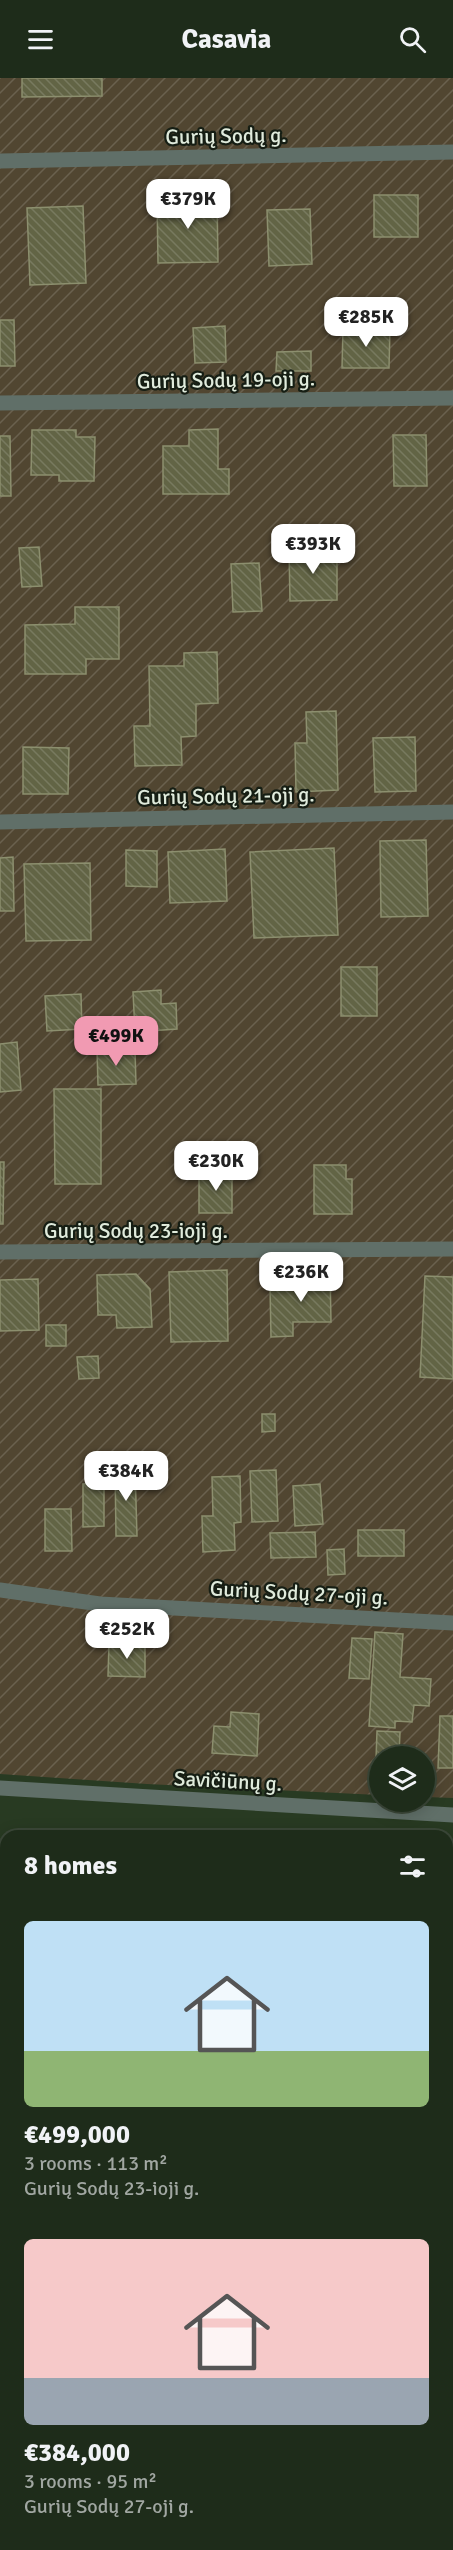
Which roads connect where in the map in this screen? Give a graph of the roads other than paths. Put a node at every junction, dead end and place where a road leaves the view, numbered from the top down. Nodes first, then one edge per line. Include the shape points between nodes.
1 (453, 152) edge
2 (0, 162) edge
3 (453, 398) edge
4 (0, 403) edge
5 (453, 812) edge
6 (0, 822) edge
7 (453, 1249) edge
8 (0, 1252) edge
9 (0, 1590) edge
10 (453, 1623) edge
11 (0, 1788) edge
12 (453, 1815) edge

1 - 2 street, Gurių Sodų g.
3 - 4 street, Gurių Sodų 19-oji g.
5 - 6 street, Gurių Sodų 21-oji g.
7 - 8 street, Gurių Sodų 23-ioji g.
9 - 10 street, Gurių Sodų 27-oji g. via 100,1604
11 - 12 street, Savičiūnų g.

